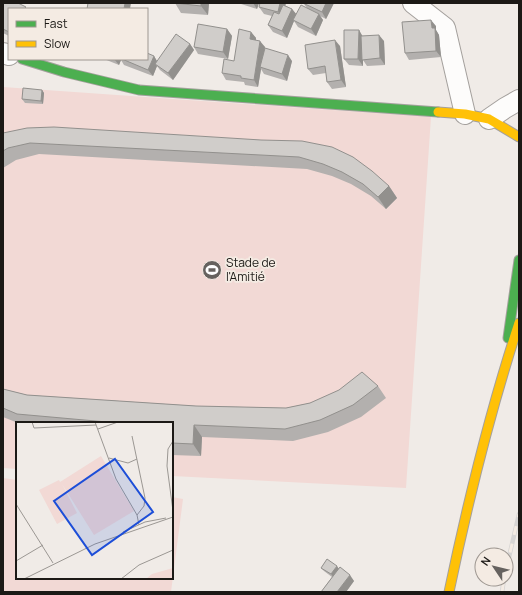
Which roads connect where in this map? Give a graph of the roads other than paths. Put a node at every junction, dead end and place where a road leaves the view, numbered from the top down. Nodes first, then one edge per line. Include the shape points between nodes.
1 (413, 3) edge
2 (25, 60) edge
3 (519, 100) edge
4 (465, 114) junction
5 (489, 119) junction
6 (519, 137) edge
7 (519, 260) edge
8 (519, 323) edge
9 (504, 365) junction
10 (449, 592) edge

1 - 4 street via 445,28
2 - 4 street via 139,90
3 - 5 street
4 - 5 street
5 - 6 street
7 - 9 street
8 - 9 street
9 - 10 street via 464,520

